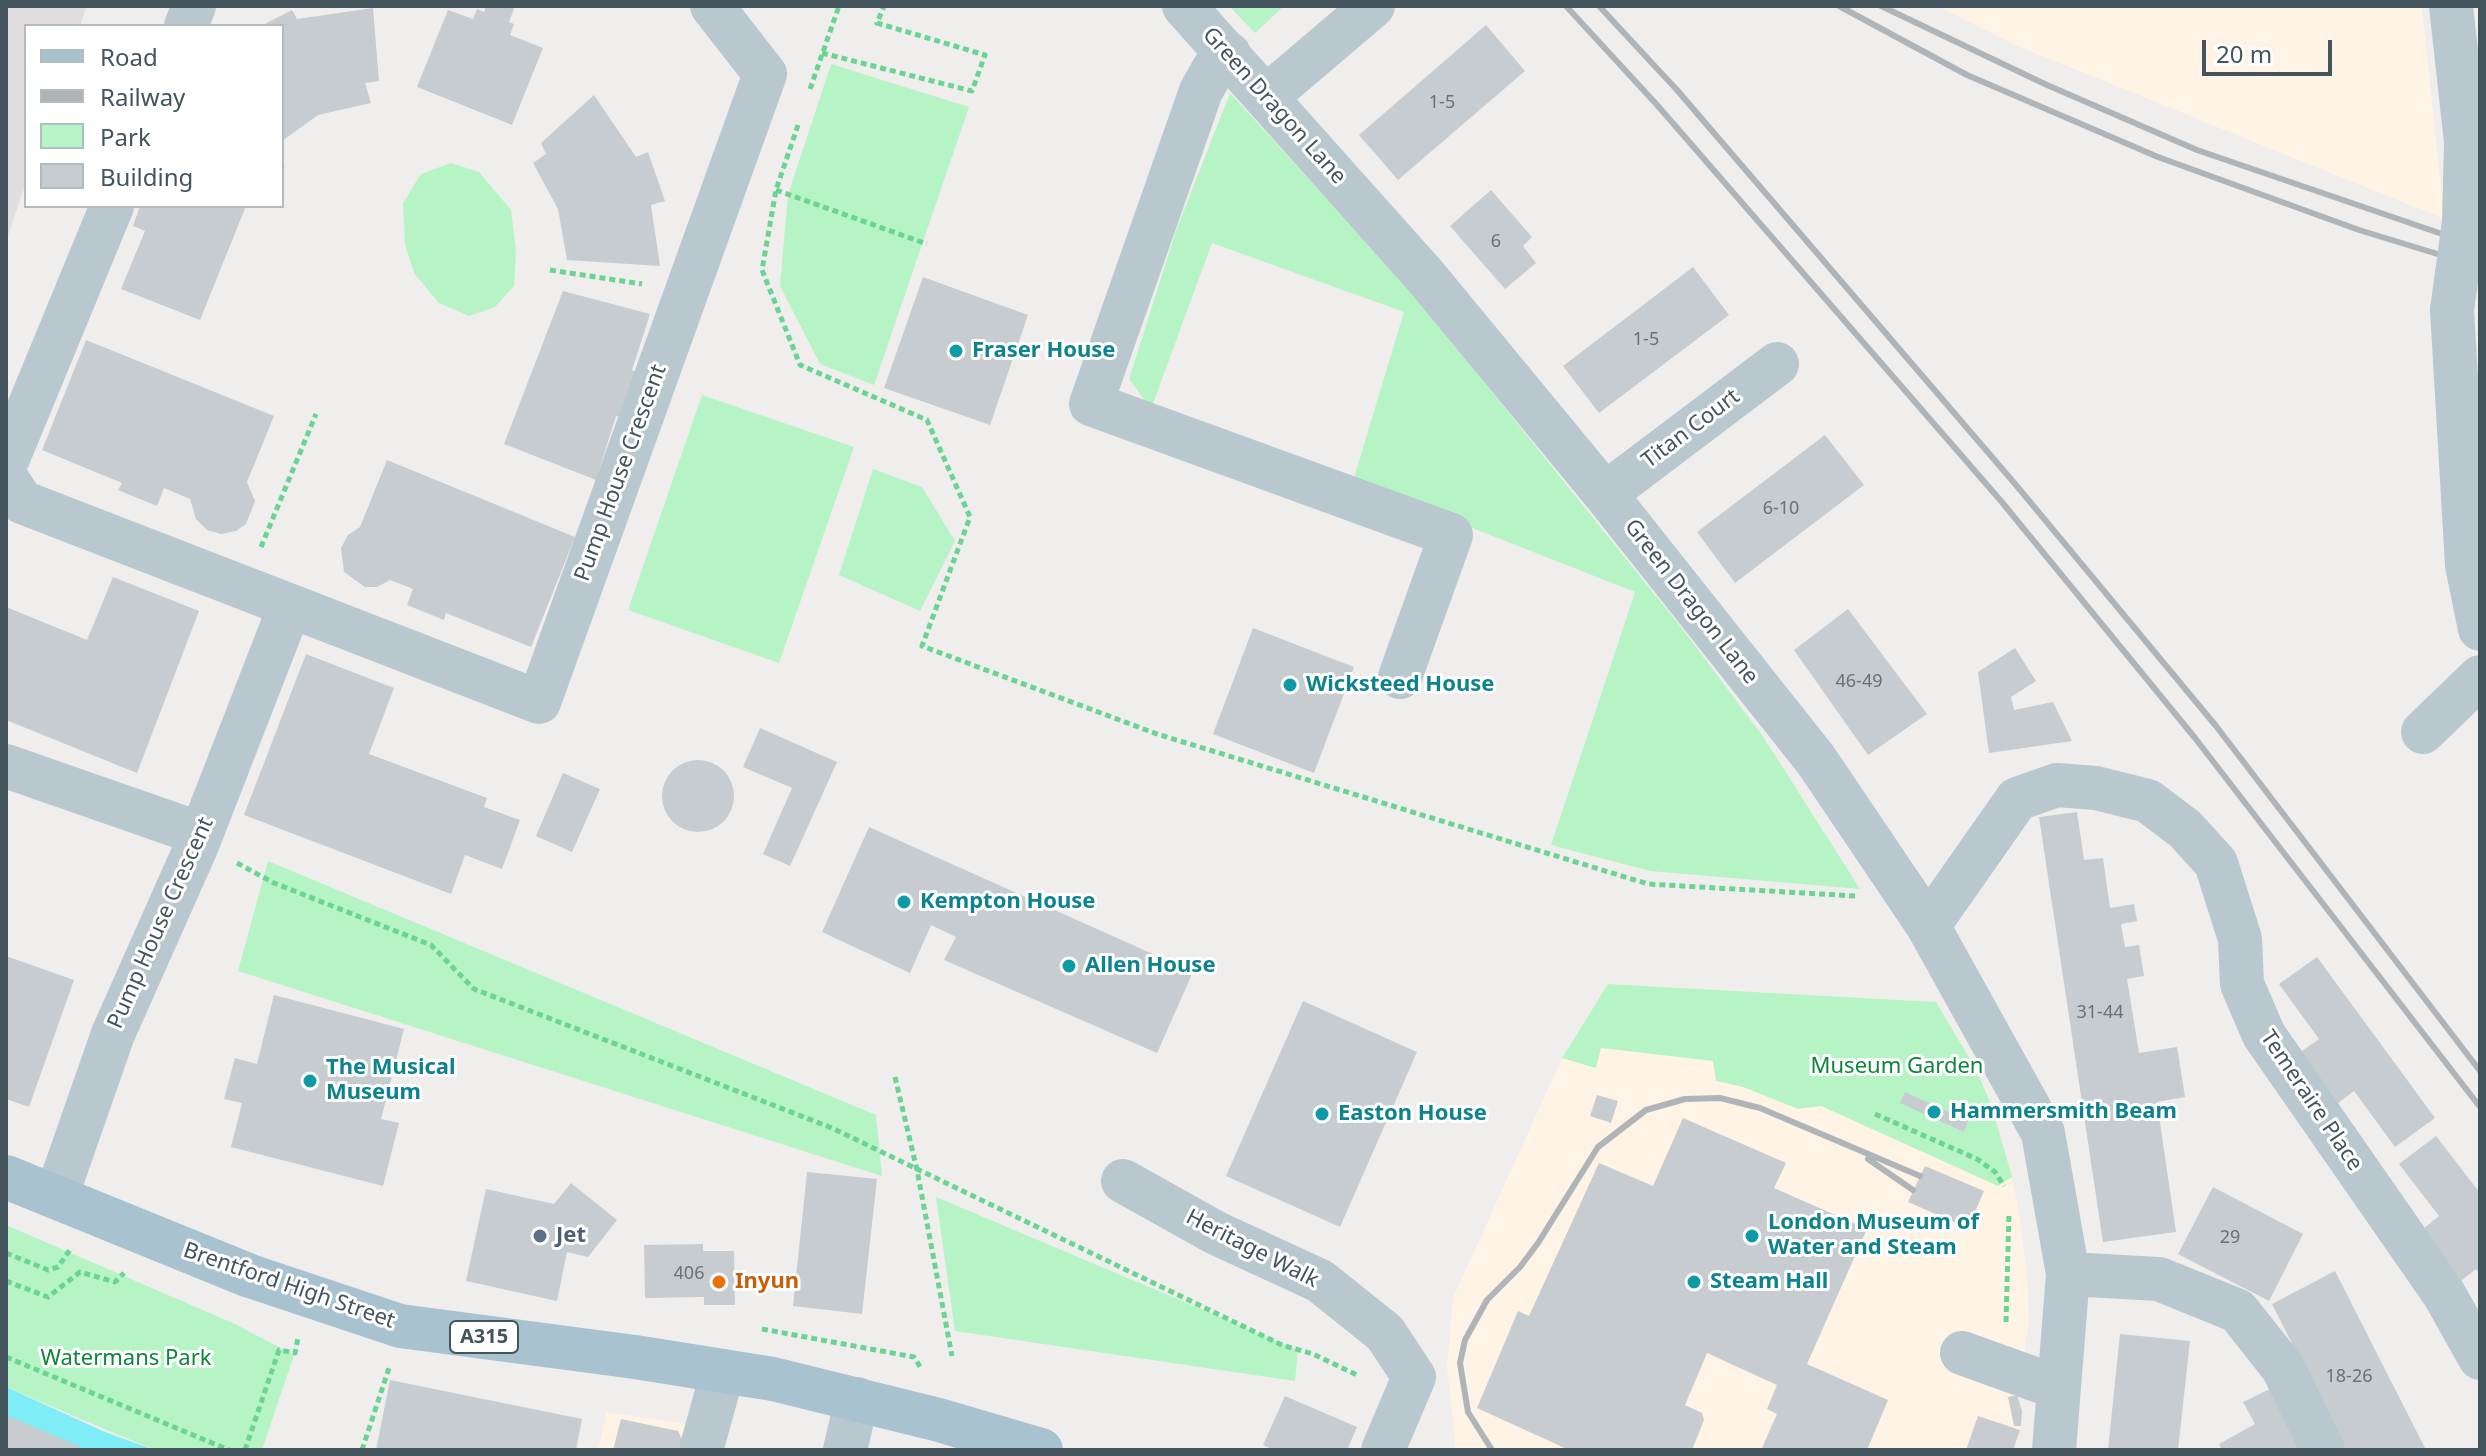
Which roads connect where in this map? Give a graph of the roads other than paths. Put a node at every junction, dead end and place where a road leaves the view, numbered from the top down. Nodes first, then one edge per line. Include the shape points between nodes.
1 (712, 6) edge
2 (1184, 6) edge
3 (1373, 6) edge
4 (2451, 6) edge
5 (1229, 54) junction
6 (1266, 97) junction
7 (111, 208) edge
8 (1777, 364) dead end
9 (6, 463) edge
10 (6, 478) edge
11 (1605, 494) junction
12 (290, 606) junction
13 (2480, 629) edge
14 (1400, 677) dead end
15 (2480, 677) edge
16 (2423, 732) dead end
17 (6, 766) edge
18 (199, 839) junction
19 (1918, 912) junction
20 (6, 1177) edge
21 (1123, 1181) dead end
22 (56, 1197) junction
23 (2068, 1274) junction
24 (2480, 1358) edge
25 (1978, 1359) road end
26 (723, 1371) junction
27 (2059, 1388) junction
28 (857, 1399) junction
29 (701, 1450) edge
30 (845, 1450) edge
31 (1041, 1450) edge
32 (1383, 1450) edge
33 (2054, 1450) edge
34 (2323, 1450) edge

1 - 12 street, Pump House Crescent via 765,74 539,702
2 - 5 street, Green Dragon Lane
3 - 6 street
4 - 13 street, bridge via 2466,142 2464,222 2452,310 2457,442 2467,565
5 - 6 street, Green Dragon Lane
5 - 14 street via 1201,91 1091,404 1451,535
6 - 11 street, Green Dragon Lane via 1426,277
7 - 9 street
8 - 11 street, Titan Court
10 - 12 street, Pump House Crescent via 22,502
11 - 19 street, Green Dragon Lane via 1816,760
12 - 18 street, Pump House Crescent
15 - 16 street
17 - 18 street
18 - 22 street, Pump House Crescent via 113,1034
19 - 23 street, Green Dragon Lane via 2043,1133
19 - 24 street, Temeraire Place via 2017,799 2057,785 2148,801 2185,829 2216,863 2240,939 2242,984 2264,1035 2444,1294
20 - 22 main road, Brentford High Street / A315
21 - 32 street, Heritage Walk via 1216,1233 1320,1281 1385,1333 1414,1377
22 - 26 main road, Brentford High Street / A315 via 250,1276 400,1326
23 - 27 street, Green Dragon Lane
23 - 34 street via 2159,1279 2238,1311 2283,1368
25 - 27 street
26 - 28 main road, Brentford High Street / A315
26 - 29 street
27 - 33 street, Green Dragon Lane
28 - 30 street
28 - 31 main road, A315

